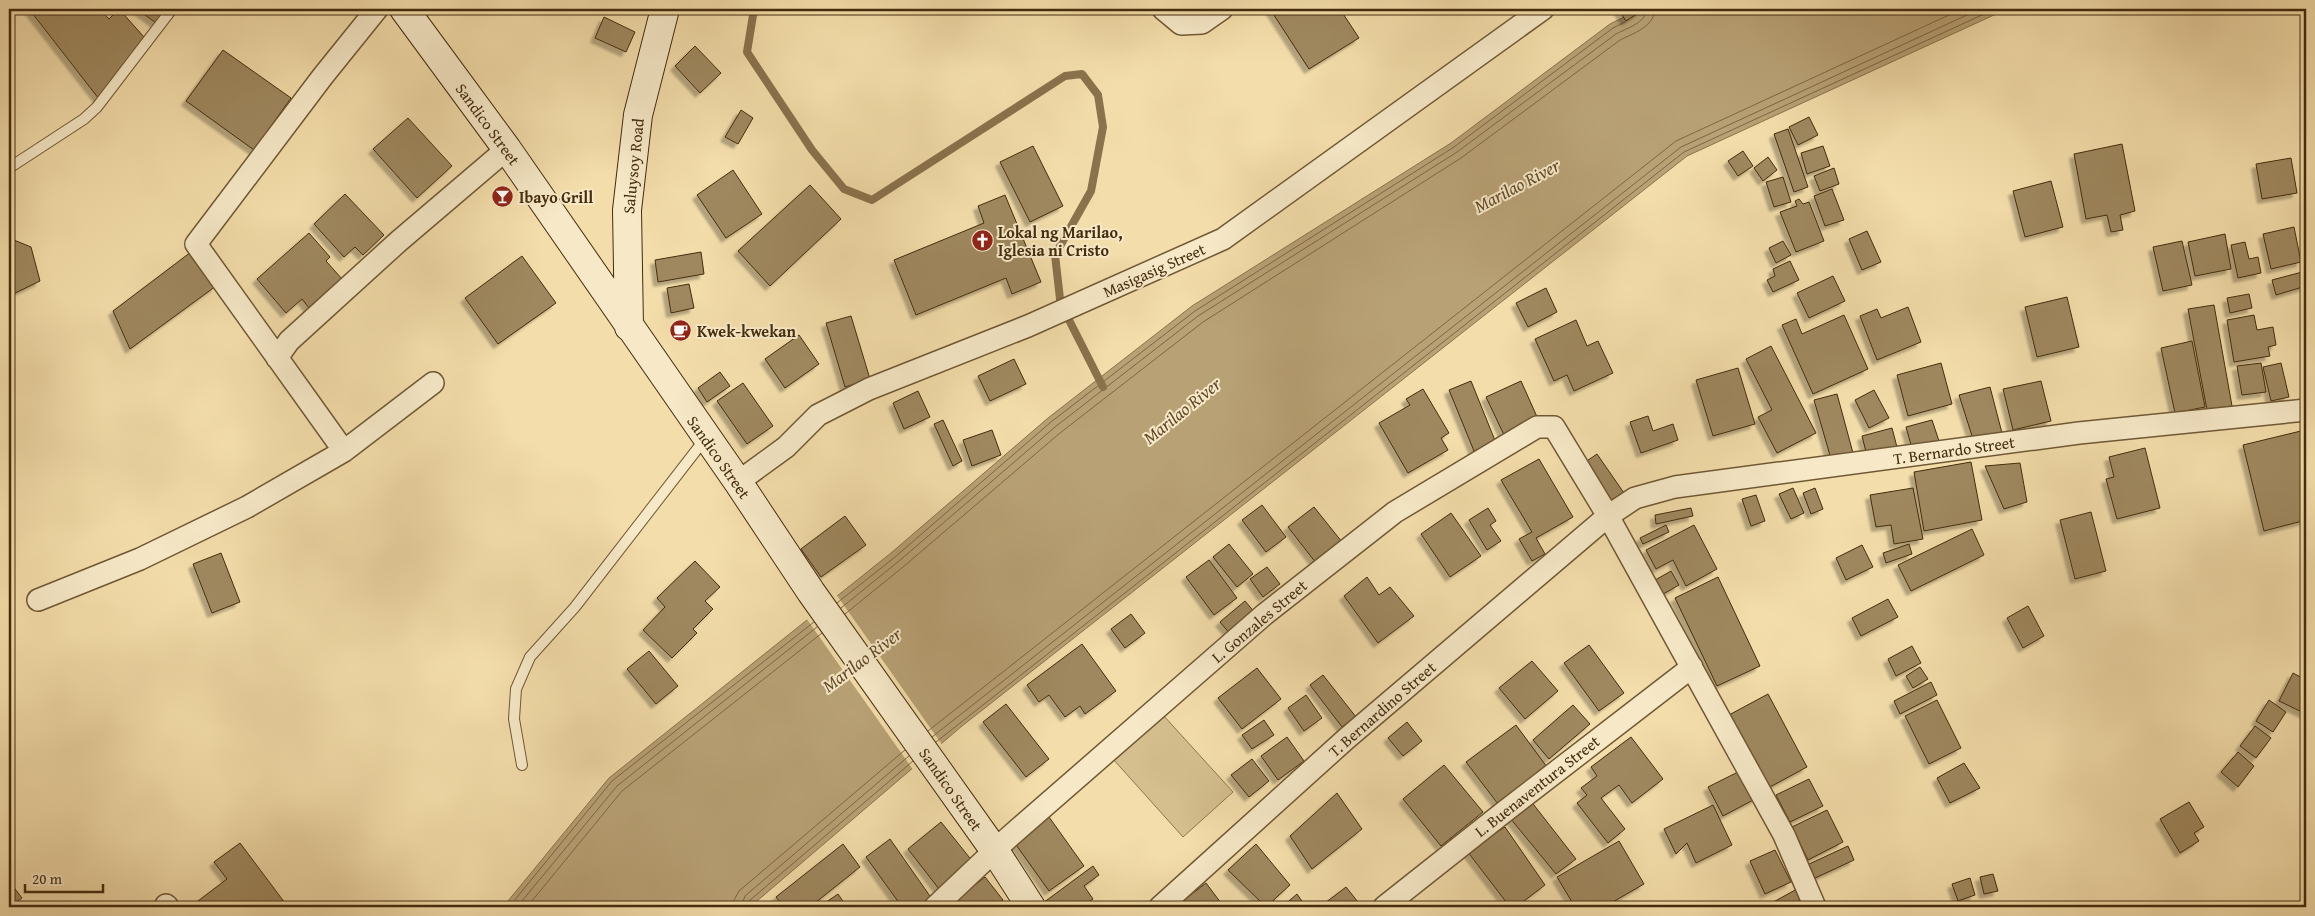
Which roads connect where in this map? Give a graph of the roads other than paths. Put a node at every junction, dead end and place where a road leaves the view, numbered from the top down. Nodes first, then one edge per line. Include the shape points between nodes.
1 (172, 9) edge
2 (377, 9) edge
3 (404, 9) edge
4 (665, 9) edge
5 (1163, 9) edge
6 (1222, 9) edge
7 (1543, 9) edge
8 (507, 149) junction
9 (9, 168) edge
10 (629, 327) junction
11 (277, 358) junction
12 (433, 383) dead end
13 (2306, 410) edge
14 (706, 438) junction
15 (344, 452) junction
16 (738, 482) junction
17 (1608, 516) junction
18 (38, 600) dead end
19 (1692, 667) junction
20 (522, 765) dead end
21 (995, 851) junction
22 (935, 907) edge
23 (1031, 907) edge
24 (1160, 907) edge
25 (1384, 907) edge
26 (1815, 907) edge

1 - 9 lane via 97,107
2 - 11 street via 196,244
3 - 8 main road, Sandico Street
4 - 10 main road, Saluysoy Road via 638,115 630,182 627,210
5 - 6 street via 1181,24 1202,23
7 - 16 street, Masigasig Street via 1223,239 1028,326 869,389 818,416 786,447
8 - 10 main road, Sandico Street
8 - 11 street via 399,241 289,341
10 - 14 main road, Sandico Street
11 - 15 street
12 - 15 street
13 - 17 street, T. Bernardo Street via 2079,433 1675,487 1635,498
14 - 16 main road, Sandico Street
14 - 20 lane via 575,606 530,657 516,689 514,719
15 - 18 street via 247,507 140,559
16 - 21 main road, Sandico Street via 811,592
17 - 19 street
17 - 21 street, L. Gonzales Street via 1554,426 1537,427 1395,512 1265,614
17 - 24 street, T. Bernardino Street via 1346,739
19 - 25 street, L. Buenaventura Street
19 - 26 street via 1784,835
21 - 22 street, L. Gonzales Street
21 - 23 main road, Sandico Street

